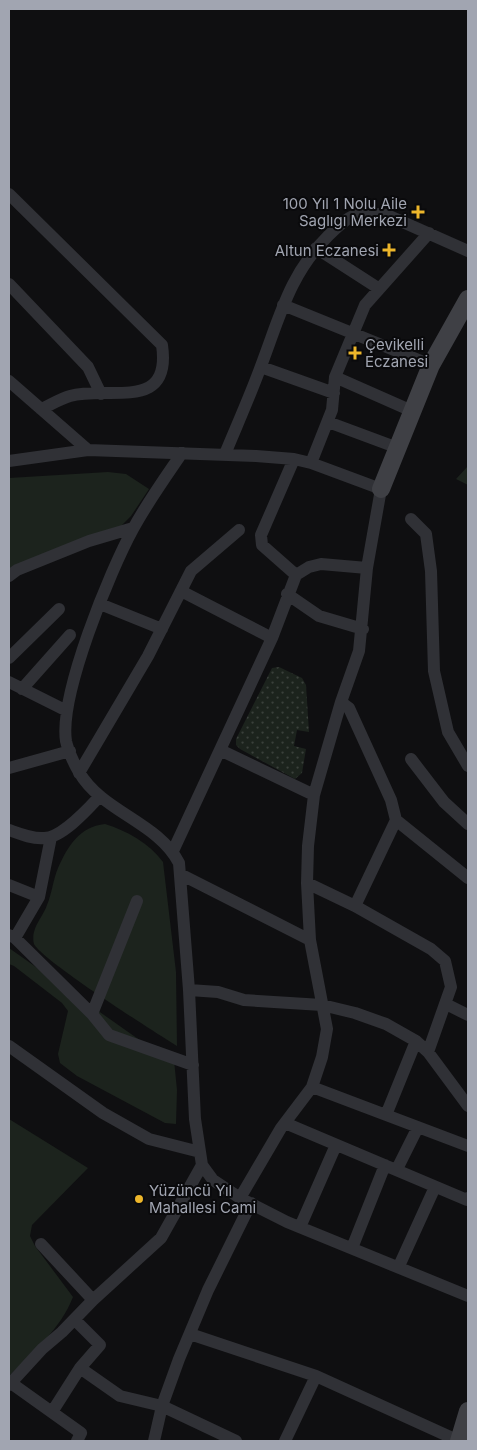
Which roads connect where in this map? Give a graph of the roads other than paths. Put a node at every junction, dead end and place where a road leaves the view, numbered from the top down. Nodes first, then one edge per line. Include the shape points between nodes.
1 (9, 194) edge
2 (428, 233) junction
3 (316, 248) junction
4 (468, 251) edge
5 (9, 284) edge
6 (378, 288) junction
7 (468, 299) edge
8 (283, 305) junction
9 (468, 310) edge
10 (456, 322) junction
11 (352, 335) junction
12 (431, 365) junction
13 (261, 367) junction
14 (336, 378) junction
15 (9, 381) edge
16 (334, 393) junction
17 (101, 394) junction
18 (41, 409) junction
19 (412, 411) junction
20 (328, 422) junction
21 (398, 448) junction
22 (88, 450) junction
23 (182, 453) junction
24 (225, 454) junction
25 (294, 459) junction
26 (9, 461) edge
27 (311, 463) junction
28 (381, 489) junction
29 (411, 519) dead end
30 (134, 528) junction
31 (239, 530) dead end
32 (367, 568) junction
33 (296, 575) junction
34 (9, 576) edge
35 (181, 591) junction
36 (287, 594) junction
37 (100, 604) junction
38 (59, 609) dead end
39 (363, 628) junction
40 (162, 629) junction
41 (70, 636) dead end
42 (272, 638) junction
43 (9, 658) edge
44 (9, 682) edge
45 (22, 689) junction
46 (341, 702) junction
47 (67, 711) junction
48 (220, 750) junction
49 (70, 751) junction
50 (411, 759) dead end
51 (468, 766) edge
52 (9, 768) edge
53 (79, 773) junction
54 (314, 795) junction
55 (100, 796) junction
56 (396, 820) junction
57 (468, 824) edge
58 (9, 830) edge
59 (51, 837) junction
60 (173, 851) junction
61 (180, 874) junction
62 (468, 878) edge
63 (307, 883) junction
64 (9, 885) edge
65 (39, 897) junction
66 (137, 901) dead end
67 (355, 906) junction
68 (12, 936) edge
69 (310, 940) junction
70 (190, 990) junction
71 (446, 1004) junction
72 (322, 1005) junction
73 (92, 1014) junction
74 (468, 1015) edge
75 (416, 1041) junction
76 (9, 1046) edge
77 (428, 1052) junction
78 (192, 1065) junction
79 (312, 1087) junction
80 (468, 1106) edge
81 (386, 1115) junction
82 (285, 1123) junction
83 (418, 1127) junction
84 (336, 1145) junction
85 (468, 1146) edge
86 (201, 1159) junction
87 (391, 1167) junction
88 (435, 1186) junction
89 (468, 1198) edge
90 (245, 1201) junction
91 (300, 1227) junction
92 (41, 1244) dead end
93 (352, 1248) junction
94 (399, 1266) junction
95 (468, 1296) edge
96 (93, 1300) junction
97 (75, 1320) junction
98 (190, 1334) junction
99 (80, 1368) junction
100 (316, 1376) junction
101 (10, 1384) edge
102 (162, 1406) junction
103 (52, 1412) junction
104 (468, 1412) edge
105 (77, 1441) edge
106 (154, 1441) edge
107 (236, 1441) edge
108 (285, 1441) edge
109 (459, 1441) edge

1 - 17 street via 162,345 162,375 152,384 131,393
2 - 3 street via 387,216 373,213 354,215
2 - 4 street
2 - 6 street
3 - 6 street
3 - 8 street via 300,270
5 - 17 street via 88,367
6 - 11 street via 365,305
7 - 10 street
8 - 11 street
8 - 13 street
9 - 10 street
10 - 12 street
11 - 12 street
11 - 14 street
12 - 19 street
13 - 16 street
13 - 24 street
14 - 16 street
14 - 19 street
15 - 18 street
16 - 20 street
17 - 18 street via 70,396
18 - 22 street
19 - 21 street
20 - 21 street
20 - 27 street
21 - 28 street
22 - 23 street
22 - 26 street
23 - 24 street
23 - 30 street
24 - 25 street
25 - 27 street
25 - 33 street via 261,535 262,545
27 - 28 street
28 - 32 street
29 - 51 street via 426,534 436,680 448,732
30 - 34 street via 89,541
30 - 37 street via 114,566
31 - 35 street via 191,571
32 - 33 street via 321,564
32 - 39 street
33 - 36 street
35 - 40 street
35 - 42 street
36 - 39 street via 319,616
36 - 42 street
37 - 40 street
37 - 47 street
38 - 43 street
39 - 46 street via 359,651
40 - 53 street
41 - 45 street
42 - 48 street
44 - 45 street
45 - 47 street
46 - 54 street
46 - 56 street via 349,708 391,800
47 - 49 street via 66,740
48 - 54 street
48 - 60 street
49 - 52 street
49 - 53 street
50 - 57 street via 444,802
53 - 55 street
54 - 63 street
55 - 59 street via 81,817
55 - 60 street
56 - 62 street
56 - 67 street
58 - 59 street via 28,837
59 - 65 street
60 - 61 street
61 - 69 street
61 - 70 street
63 - 67 street
63 - 69 street
64 - 65 street
65 - 68 street
66 - 73 street
67 - 71 street via 431,949 445,961 451,988
68 - 73 street
69 - 72 street
70 - 72 street via 218,992 244,1000
70 - 78 street
71 - 74 street
71 - 77 street
72 - 75 street via 386,1024
72 - 79 street via 327,1029
73 - 78 street via 109,1035
75 - 77 street
75 - 81 street
76 - 86 street via 103,1113 149,1139
77 - 80 street
78 - 86 street
79 - 81 street
79 - 82 street
81 - 83 street
82 - 84 street
82 - 90 street
83 - 85 street
83 - 87 street
84 - 87 street
84 - 91 street
86 - 90 street via 213,1180
86 - 96 street via 161,1238
87 - 88 street
87 - 93 street
88 - 89 street
88 - 94 street
90 - 91 street
90 - 98 street
91 - 93 street
92 - 96 street
93 - 94 street
94 - 95 street
96 - 97 street
97 - 99 street via 100,1345
97 - 101 street
98 - 100 street
98 - 102 street
99 - 102 street via 120,1396
99 - 103 street
100 - 108 street
100 - 109 street
101 - 103 street
102 - 106 street
102 - 107 street
103 - 105 street via 81,1433
104 - 109 street

